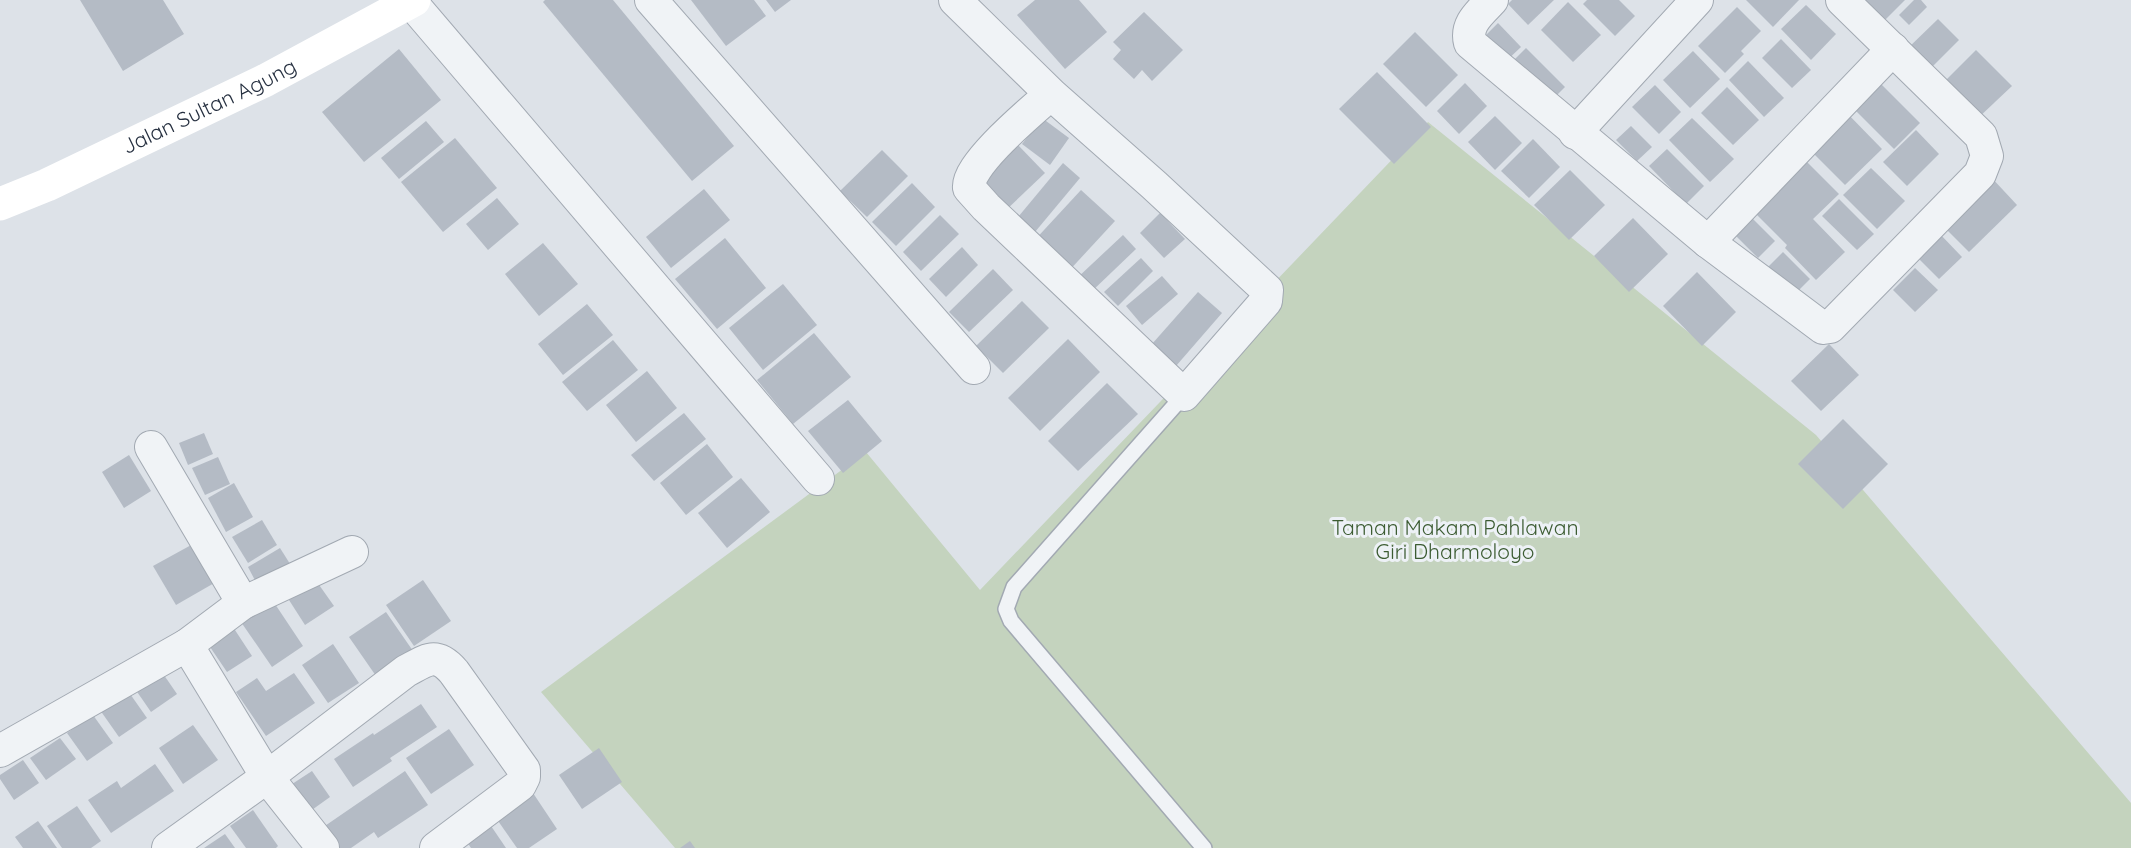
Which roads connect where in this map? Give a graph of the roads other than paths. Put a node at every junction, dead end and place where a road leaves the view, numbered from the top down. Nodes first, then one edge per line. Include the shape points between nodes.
1 (651, 0) edge
2 (955, 0) edge
3 (1492, 0) edge
4 (1697, 0) edge
5 (1842, 0) edge
6 (413, 1) edge
7 (1893, 49) junction
8 (1051, 94) junction
9 (1575, 133) junction
10 (0, 204) edge
11 (1708, 242) junction
12 (974, 368) dead end
13 (1184, 395) junction
14 (151, 447) dead end
15 (818, 479) dead end
16 (352, 552) dead end
17 (243, 603) junction
18 (187, 645) junction
19 (0, 752) edge
20 (267, 777) junction
21 (168, 848) edge
22 (323, 848) edge
23 (436, 848) edge
24 (1204, 848) edge

1 - 12 street
2 - 8 street
3 - 9 street via 1473,20 1468,35 1470,44
4 - 9 street
5 - 7 street
6 - 10 main road, Jalan Sultan Agung via 266,80
6 - 15 street
7 - 11 street
7 - 11 street via 1981,136 1987,156 1980,174 1828,328 1818,326
8 - 13 street via 989,152 970,179 969,188
8 - 13 street via 1267,290 1266,301
9 - 11 street
13 - 24 lane via 1014,587 1006,609 1011,621
14 - 17 street
16 - 17 street
17 - 18 street
18 - 19 street
18 - 20 street
20 - 21 street
20 - 22 street
20 - 23 street via 406,671 435,658 446,662 524,770 524,777 520,785

